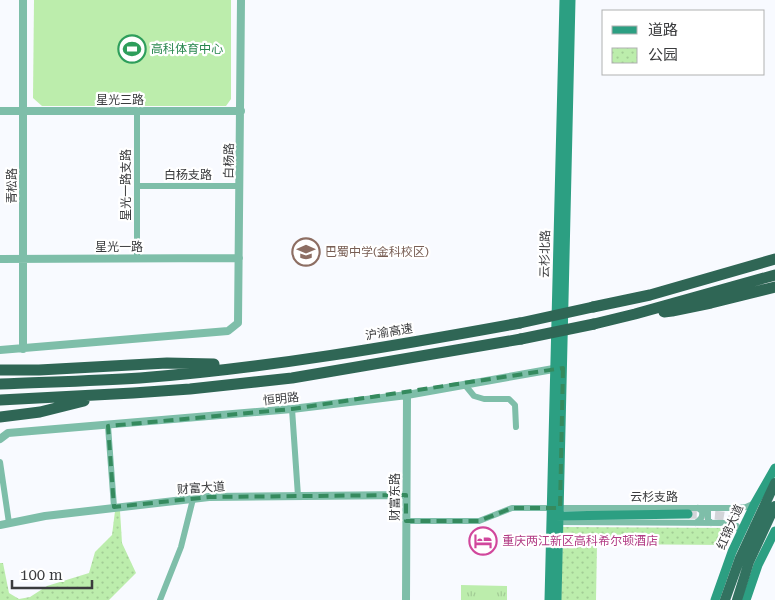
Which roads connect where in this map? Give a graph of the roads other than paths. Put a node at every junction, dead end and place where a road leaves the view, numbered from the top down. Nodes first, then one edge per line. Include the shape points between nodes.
1 (23, 0) edge
2 (242, 0) edge
3 (564, 0) edge
4 (571, 0) edge
5 (0, 111) edge
6 (24, 111) junction
7 (137, 111) junction
8 (241, 111) junction
9 (137, 186) junction
10 (240, 186) junction
11 (137, 258) junction
12 (239, 258) junction
13 (0, 259) edge
14 (24, 259) junction
15 (775, 259) edge
16 (775, 275) edge
17 (775, 286) edge
18 (635, 314) junction
19 (23, 349) junction
20 (0, 350) edge
21 (266, 364) junction
22 (559, 368) junction
23 (0, 370) edge
24 (0, 384) edge
25 (465, 384) junction
26 (114, 395) junction
27 (407, 395) junction
28 (0, 400) edge
29 (292, 409) junction
30 (0, 417) edge
31 (108, 426) junction
32 (516, 427) dead end
33 (0, 439) edge
34 (0, 462) edge
35 (775, 468) edge
36 (775, 483) edge
37 (406, 495) junction
38 (298, 496) junction
39 (193, 499) junction
40 (755, 503) junction
41 (775, 506) edge
42 (114, 507) junction
43 (698, 508) junction
44 (708, 508) junction
45 (688, 514) tunnel mouth
46 (556, 515) junction
47 (406, 521) junction
48 (9, 523) junction
49 (696, 523) junction
50 (711, 523) junction
51 (0, 525) edge
52 (775, 531) edge
53 (741, 533) junction
54 (756, 585) dead end
55 (160, 600) edge
56 (406, 600) edge
57 (549, 600) edge
58 (557, 600) edge
59 (715, 600) edge
60 (725, 600) edge
61 (737, 600) edge
62 (746, 600) edge
63 (751, 600) edge

1 - 6 street, 青松路
2 - 8 street, 白杨路
3 - 22 main road, 云杉北路
4 - 22 main road, 云杉北路
5 - 6 street, 星光三路
6 - 7 street, 星光三路
6 - 14 street, 青松路
7 - 8 street, 星光三路
7 - 9 street, 星光一路支路
8 - 10 street, 白杨路
9 - 10 street, 白杨支路
9 - 11 street, 星光一路支路
10 - 12 street, 白杨路
11 - 12 street, 星光一路
11 - 14 street, 星光一路
12 - 19 street, 白杨路 via 238,323 228,331
13 - 14 street, 星光一路
14 - 19 street, 青松路
15 - 21 highway, 沪渝高速, bridge via 650,295 520,323
16 - 18 highway
17 - 18 highway via 672,311
18 - 26 highway, bridge via 521,340 292,378
19 - 20 street
21 - 23 highway via 168,363
21 - 24 highway, 沪渝高速 via 140,378
22 - 25 street, 恒明路
22 - 46 main road, 云杉北路
25 - 27 street, 恒明路
25 - 32 street via 479,398 509,399 515,405
26 - 28 highway
26 - 30 highway via 40,412
27 - 29 street, 恒明路
27 - 37 street, 财富东路
29 - 31 street, 恒明路
29 - 38 street
31 - 33 street, 恒明路 via 8,434
31 - 42 street
34 - 48 street
35 - 40 main road, 红锦大道
36 - 60 highway, 红锦大道 via 740,558
37 - 38 street, 财富大道
37 - 47 street, 财富东路
38 - 39 street, 财富大道
39 - 42 street, 财富大道
39 - 55 street via 181,546
40 - 44 street, 云杉支路 via 746,507
40 - 53 main road, 红锦大道
41 - 61 highway
42 - 48 street, 财富大道
43 - 44 street, 云杉支路
43 - 46 street, 云杉支路
43 - 49 street via 703,516
44 - 50 street
45 - 46 main road
46 - 47 street via 512,508 479,521
46 - 49 street, 云杉支路
46 - 57 main road
46 - 58 main road
47 - 56 street, 财富东路
48 - 51 street, 财富大道
49 - 50 street, 云杉支路
50 - 53 street, 云杉支路 via 730,523
52 - 62 main road
53 - 59 main road, 红锦大道
54 - 63 main road

